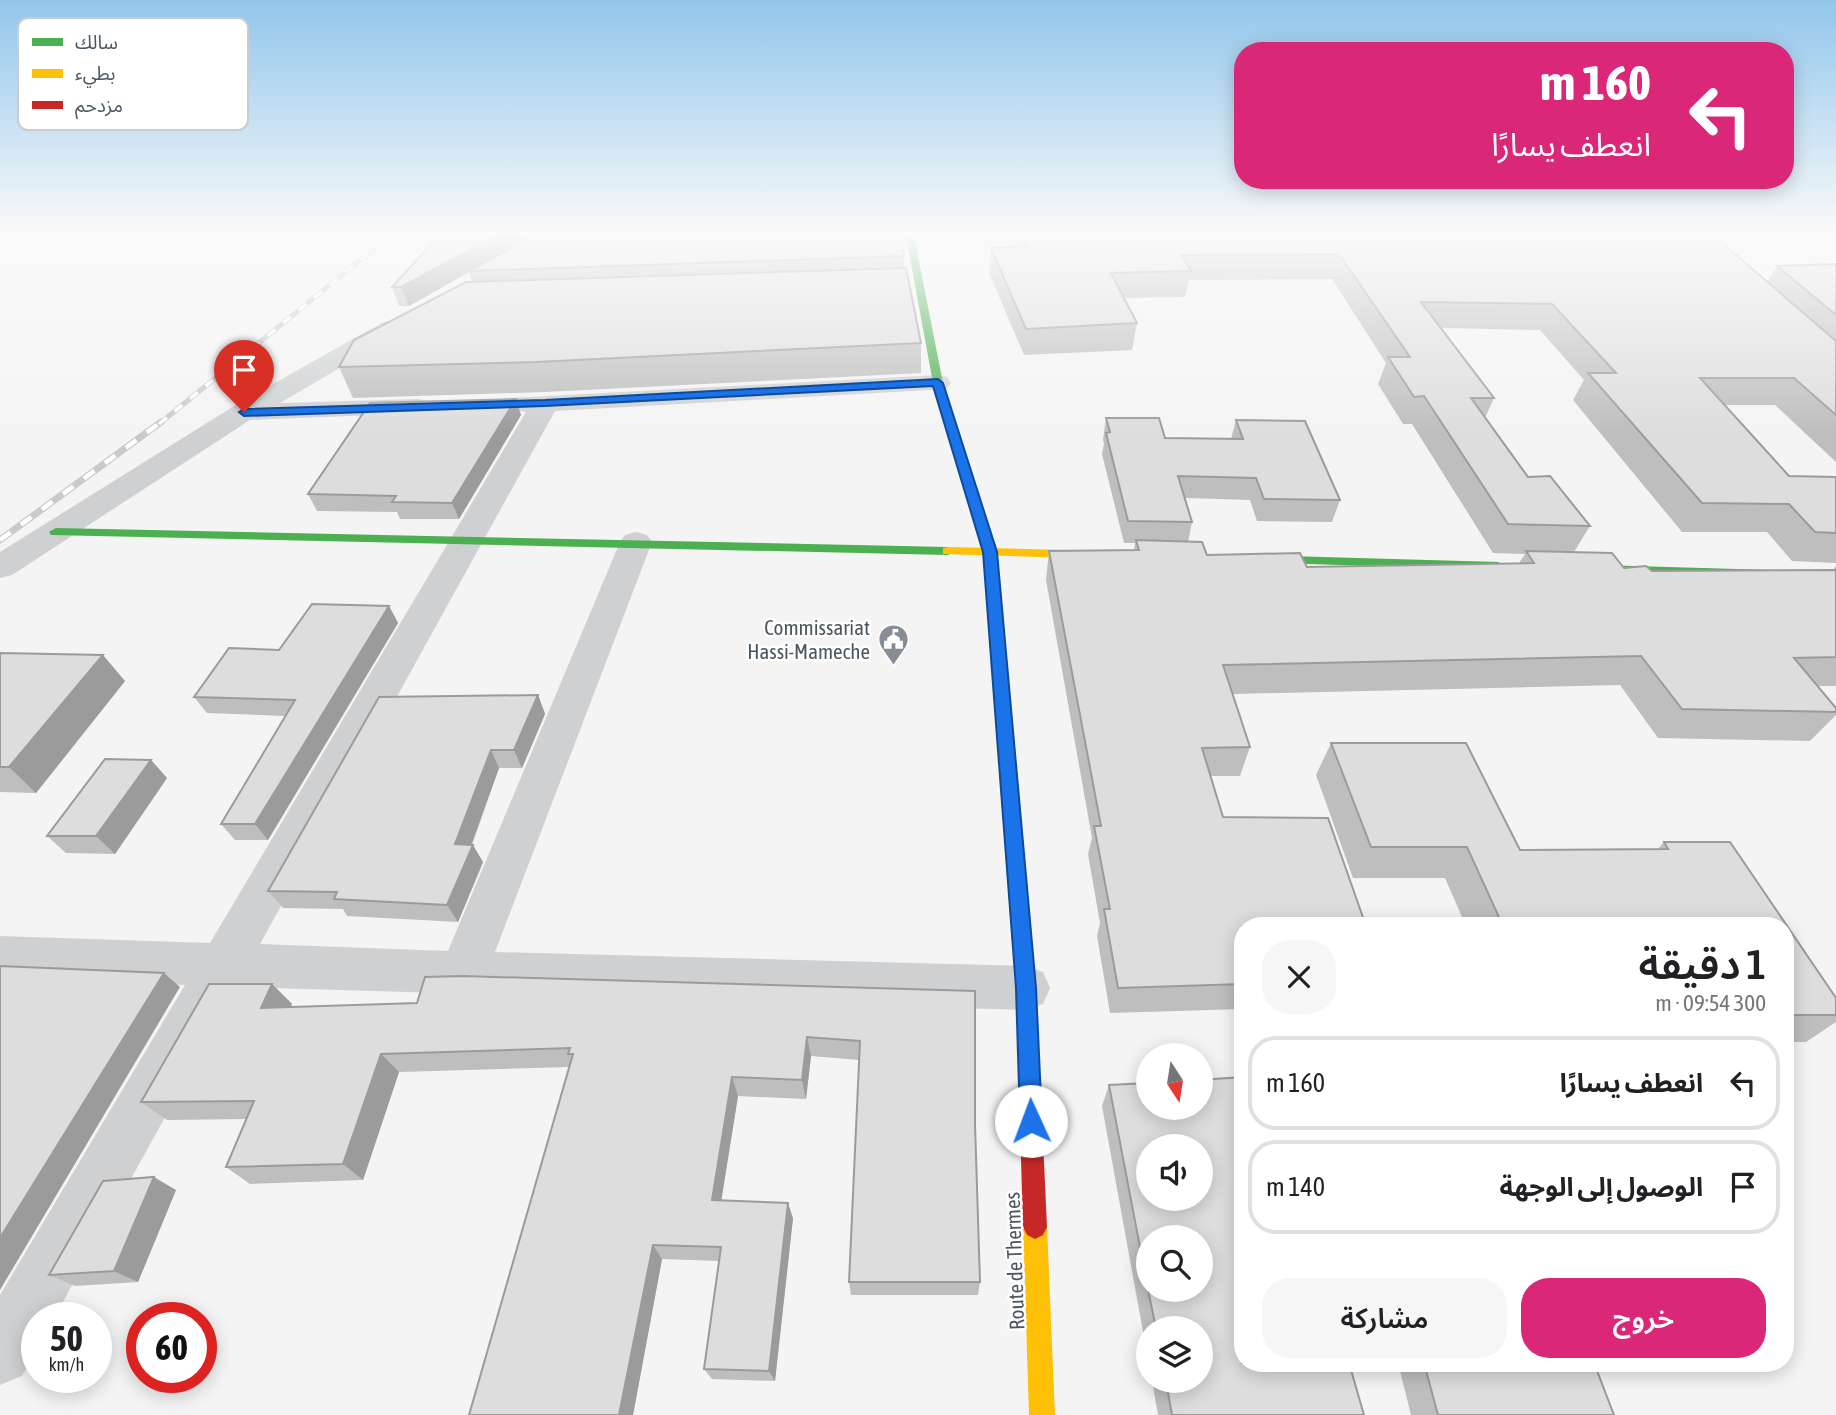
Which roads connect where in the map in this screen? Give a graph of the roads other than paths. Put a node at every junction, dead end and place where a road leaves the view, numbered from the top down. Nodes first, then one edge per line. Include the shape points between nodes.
1 (922, 302) edge
2 (409, 317) edge
3 (938, 383) junction
4 (545, 403) junction
5 (491, 405) edge
6 (450, 406) edge
7 (244, 412) junction
8 (56, 532) junction
9 (466, 542) junction
10 (636, 542) junction
11 (990, 552) junction
12 (1115, 555) edge
13 (1240, 559) edge
14 (0, 567) edge
15 (1517, 567) edge
16 (1586, 569) edge
17 (1836, 576) edge
18 (0, 957) edge
19 (223, 964) junction
20 (463, 973) junction
21 (1026, 988) junction
22 (0, 1354) edge
23 (1042, 1415) edge

1 - 3 street, Route de Thermes
2 - 7 street
3 - 4 street
3 - 11 street, Route de Thermes
4 - 5 street
4 - 9 street
6 - 7 street
7 - 8 street
8 - 9 street
8 - 14 street
9 - 10 street
9 - 19 street
10 - 11 street
10 - 20 street
11 - 12 street
11 - 21 street, Route de Thermes
13 - 15 street
16 - 17 street
18 - 19 street
19 - 20 street
19 - 22 street
20 - 21 street
21 - 23 street, Route de Thermes

